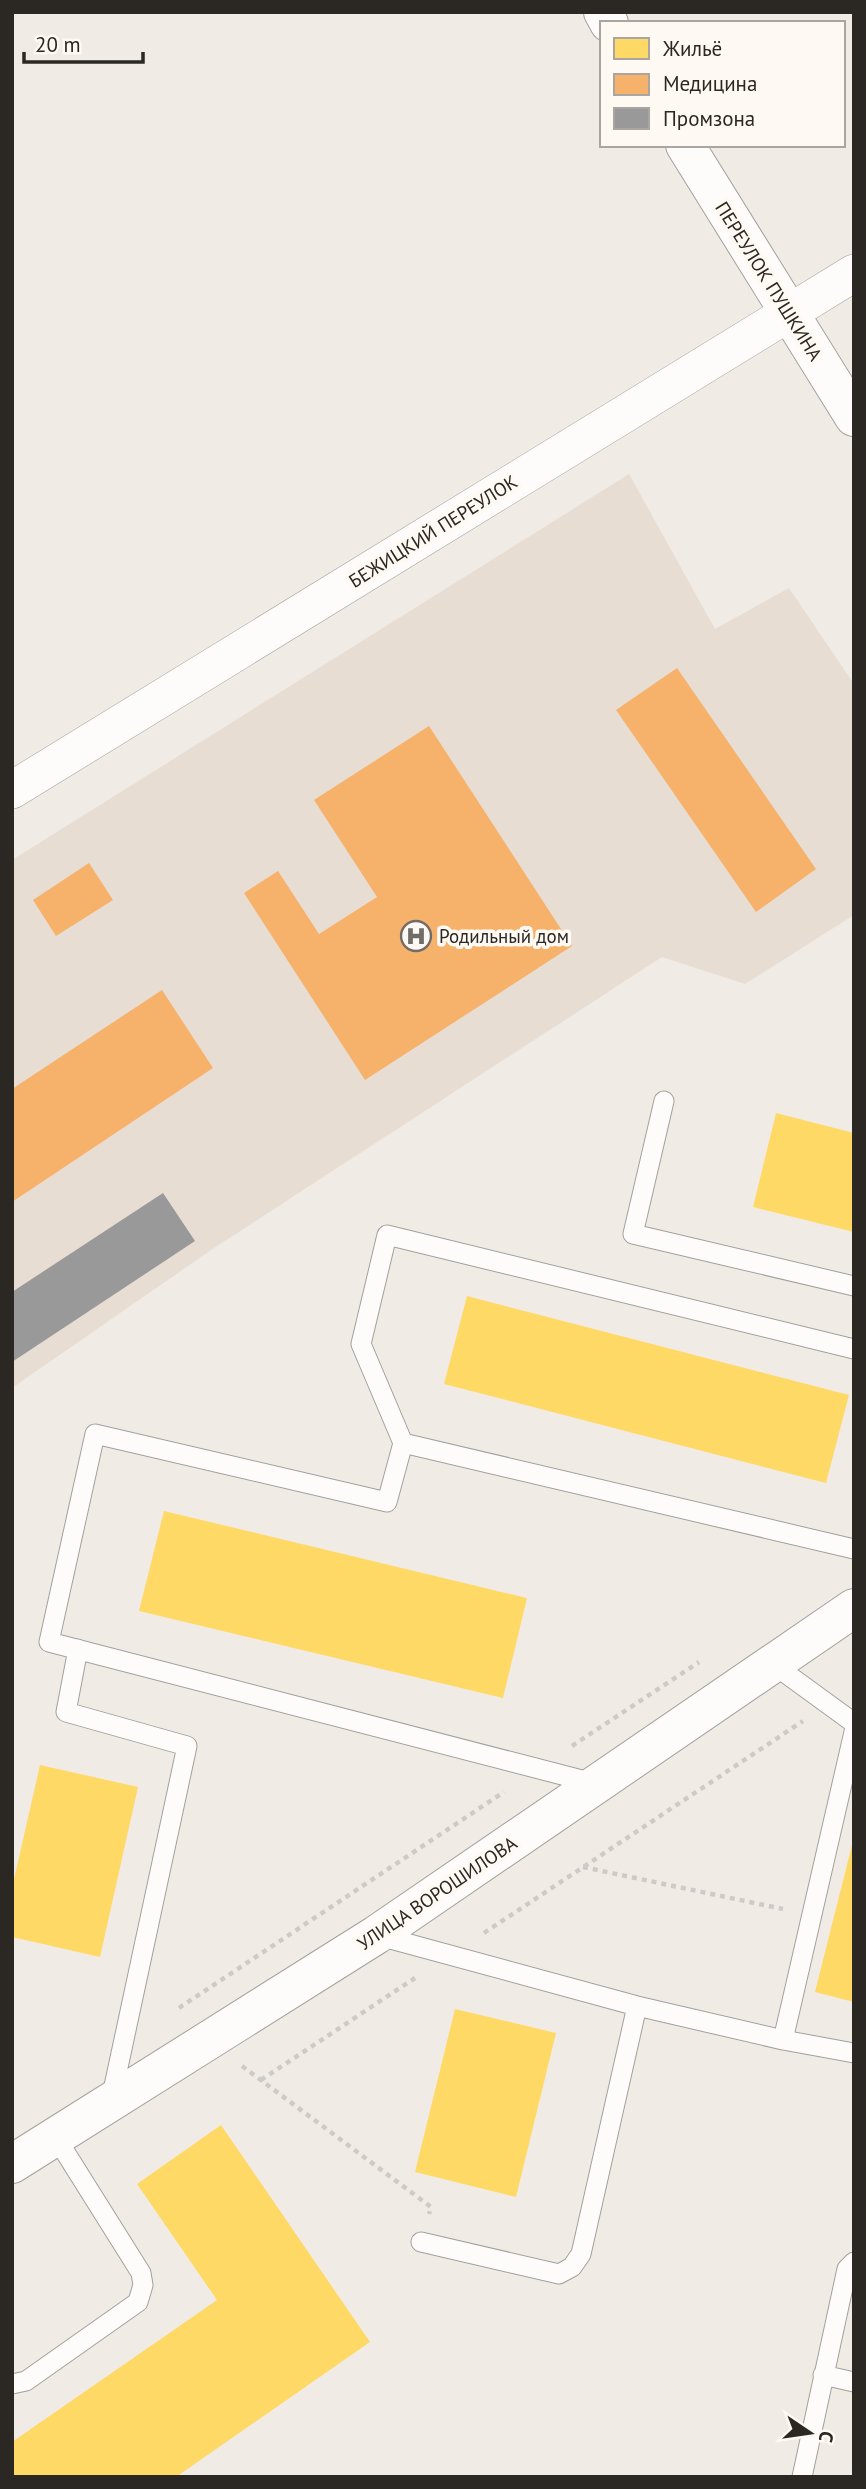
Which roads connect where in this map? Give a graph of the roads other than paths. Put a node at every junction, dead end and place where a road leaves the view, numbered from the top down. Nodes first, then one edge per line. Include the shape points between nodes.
1 (686, 147) edge
2 (854, 273) edge
3 (788, 312) junction
4 (854, 417) edge
5 (12, 790) edge
6 (664, 1101) dead end
7 (854, 1286) edge
8 (854, 1349) edge
9 (403, 1443) junction
10 (854, 1549) edge
11 (854, 1608) edge
12 (78, 1649) junction
13 (773, 1664) junction
14 (854, 1723) edge
15 (854, 1732) edge
16 (598, 1784) junction
17 (376, 1935) junction
18 (637, 2006) junction
19 (783, 2040) junction
20 (854, 2053) edge
21 (111, 2100) junction
22 (55, 2136) junction
23 (12, 2164) edge
24 (421, 2242) road end
25 (854, 2262) edge
26 (823, 2375) junction
27 (854, 2382) edge
28 (12, 2385) edge
29 (802, 2477) edge

1 - 3 street, ПЕРЕУЛОК ПУШКИНА
2 - 3 street, БЕЖИЦКИЙ ПЕРЕУЛОК
3 - 4 street, ПЕРЕУЛОК ПУШКИНА
3 - 5 street, БЕЖИЦКИЙ ПЕРЕУЛОК
6 - 7 lane via 633,1234
8 - 9 lane via 387,1234 361,1344
9 - 10 lane
9 - 12 lane via 387,1502 95,1434 49,1642
11 - 13 street, УЛИЦА ВОРОШИЛОВА
12 - 16 lane
12 - 21 lane via 66,1712 187,1746
13 - 14 lane
13 - 16 street, УЛИЦА ВОРОШИЛОВА
15 - 19 lane
16 - 17 street, УЛИЦА ВОРОШИЛОВА
17 - 18 lane
17 - 21 street, УЛИЦА ВОРОШИЛОВА
18 - 19 lane
18 - 24 lane via 581,2254 572,2267 559,2274
19 - 20 lane
21 - 22 street, УЛИЦА ВОРОШИЛОВА
22 - 23 street, УЛИЦА ВОРОШИЛОВА
22 - 28 lane via 141,2273 144,2286 138,2302 26,2381
25 - 26 lane via 847,2269
26 - 27 lane
26 - 29 lane

